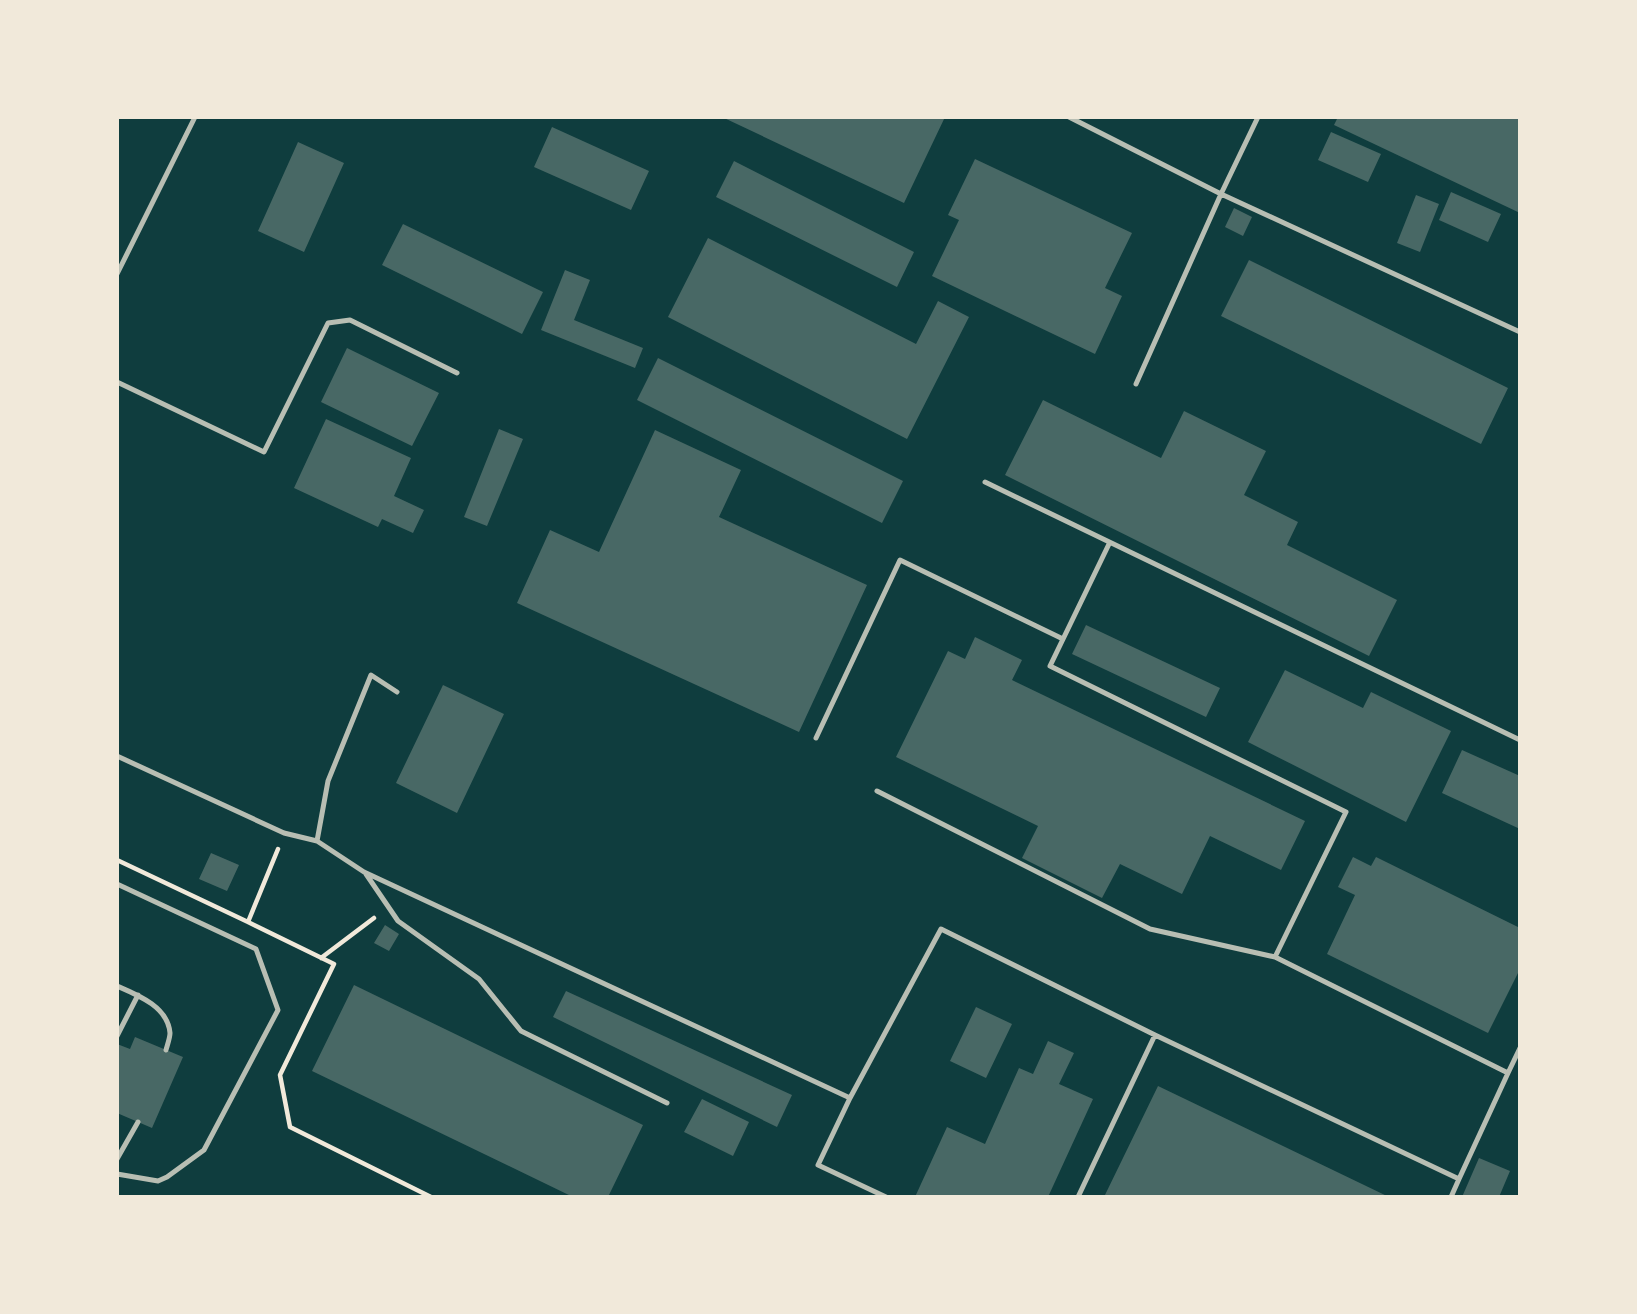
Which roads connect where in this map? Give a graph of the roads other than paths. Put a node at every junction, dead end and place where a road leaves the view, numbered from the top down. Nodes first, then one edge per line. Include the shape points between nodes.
1 (195, 117) edge
2 (1069, 117) edge
3 (1258, 117) edge
4 (1221, 194) junction
5 (117, 274) edge
6 (1520, 332) edge
7 (457, 373) dead end
8 (117, 382) edge
9 (1136, 384) dead end
10 (985, 482) dead end
11 (1109, 544) junction
12 (1063, 639) junction
13 (397, 692) dead end
14 (816, 738) dead end
15 (1520, 740) edge
16 (117, 756) edge
17 (877, 791) dead end
18 (317, 841) junction
19 (364, 872) junction
20 (117, 884) edge
21 (1275, 957) junction
22 (117, 986) edge
23 (138, 995) junction
24 (1155, 1035) junction
25 (117, 1036) edge
26 (1520, 1048) edge
27 (166, 1050) dead end
28 (1508, 1073) junction
29 (850, 1098) junction
30 (667, 1103) dead end
31 (138, 1122) dead end
32 (117, 1159) edge
33 (117, 1174) edge
34 (1460, 1179) junction
35 (886, 1197) edge
36 (1078, 1197) edge
37 (1451, 1197) edge

1 - 5 lane
2 - 4 lane
3 - 4 lane
4 - 6 lane
4 - 9 lane
7 - 8 lane via 350,320 328,323 264,452
10 - 11 lane
11 - 12 lane
11 - 15 lane
12 - 14 lane via 900,560
12 - 21 lane via 1050,666 1346,812
13 - 18 lane via 371,675 328,781
16 - 18 lane via 284,833
17 - 21 lane via 1150,929
18 - 19 lane
19 - 29 lane
19 - 30 lane via 398,921 479,979 521,1031
20 - 33 lane via 256,949 278,1010 204,1150 158,1181
21 - 28 lane
22 - 23 lane
23 - 25 lane
23 - 27 lane via 160,1010 170,1033
24 - 29 lane via 941,929
24 - 34 lane
24 - 36 lane
26 - 28 lane
28 - 34 lane
29 - 35 lane via 818,1165
31 - 32 lane
34 - 37 lane

